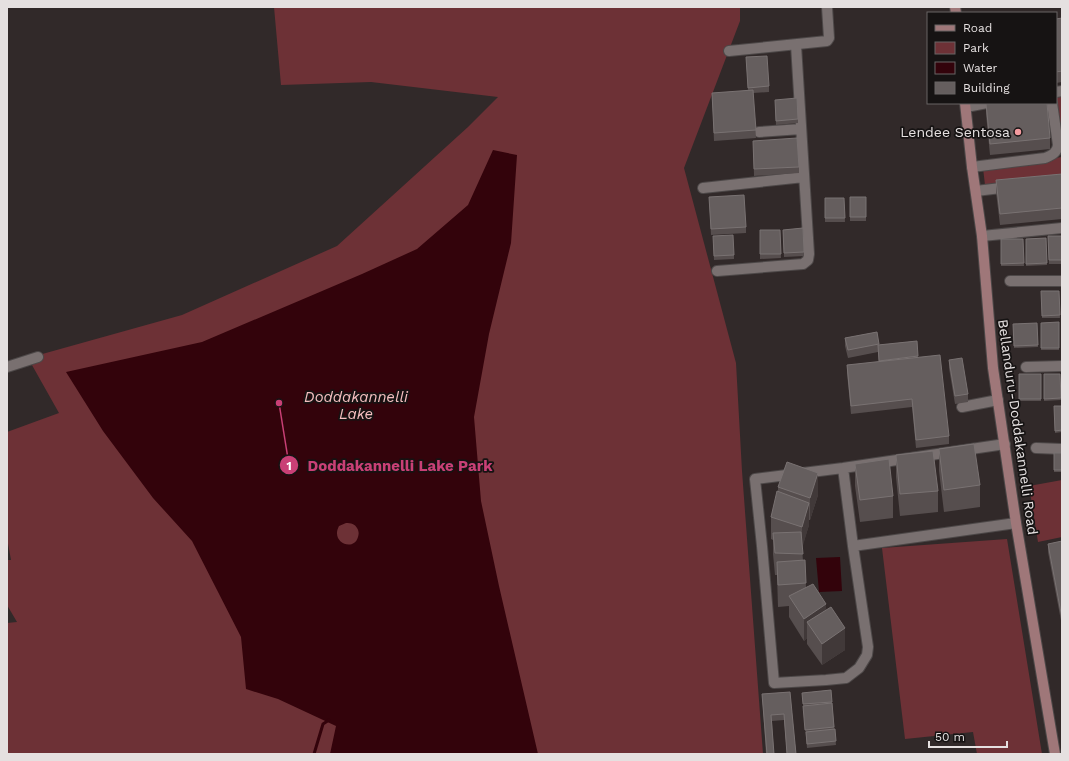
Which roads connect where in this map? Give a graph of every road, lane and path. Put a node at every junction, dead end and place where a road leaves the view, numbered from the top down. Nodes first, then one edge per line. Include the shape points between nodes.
1 (827, 7) edge
2 (796, 45) junction
3 (729, 51) dead end
4 (976, 104) edge
5 (1052, 104) edge
6 (966, 105) edge
7 (802, 129) junction
8 (759, 132) dead end
9 (972, 167) junction
10 (804, 177) junction
11 (1018, 185) edge
12 (702, 188) dead end
13 (976, 191) junction
14 (1062, 228) edge
15 (982, 236) junction
16 (717, 271) dead end
17 (1010, 281) dead end
18 (1062, 281) edge
19 (38, 357) dead end
20 (1062, 366) edge
21 (7, 367) edge
22 (1026, 367) dead end
23 (998, 400) junction
24 (962, 407) dead end
25 (1005, 444) junction
26 (1036, 448) dead end
27 (1062, 449) edge
28 (843, 468) junction
29 (1016, 524) junction
30 (853, 546) junction
31 (1055, 754) edge

1 - 2 street via 828,40
2 - 3 street
2 - 7 street
4 - 6 street
5 - 9 street via 1058,149 1052,155
6 - 9 street, Bellanduru-Doddakannelli Road
7 - 8 street
7 - 10 street
9 - 13 street, Bellanduru-Doddakannelli Road
10 - 12 street
10 - 16 street via 808,260 803,264
11 - 13 street
13 - 15 street, Bellanduru-Doddakannelli Road
14 - 15 street
15 - 23 street, Bellanduru-Doddakannelli Road
17 - 18 street
19 - 21 street
20 - 22 street
23 - 24 street
23 - 25 street, Bellanduru-Doddakannelli Road
25 - 28 street
25 - 29 street, Bellanduru-Doddakannelli Road
26 - 27 street
28 - 30 street
28 - 30 street via 755,479 774,683 846,678 864,661 868,648
29 - 30 street
29 - 31 street, Bellanduru-Doddakannelli Road

